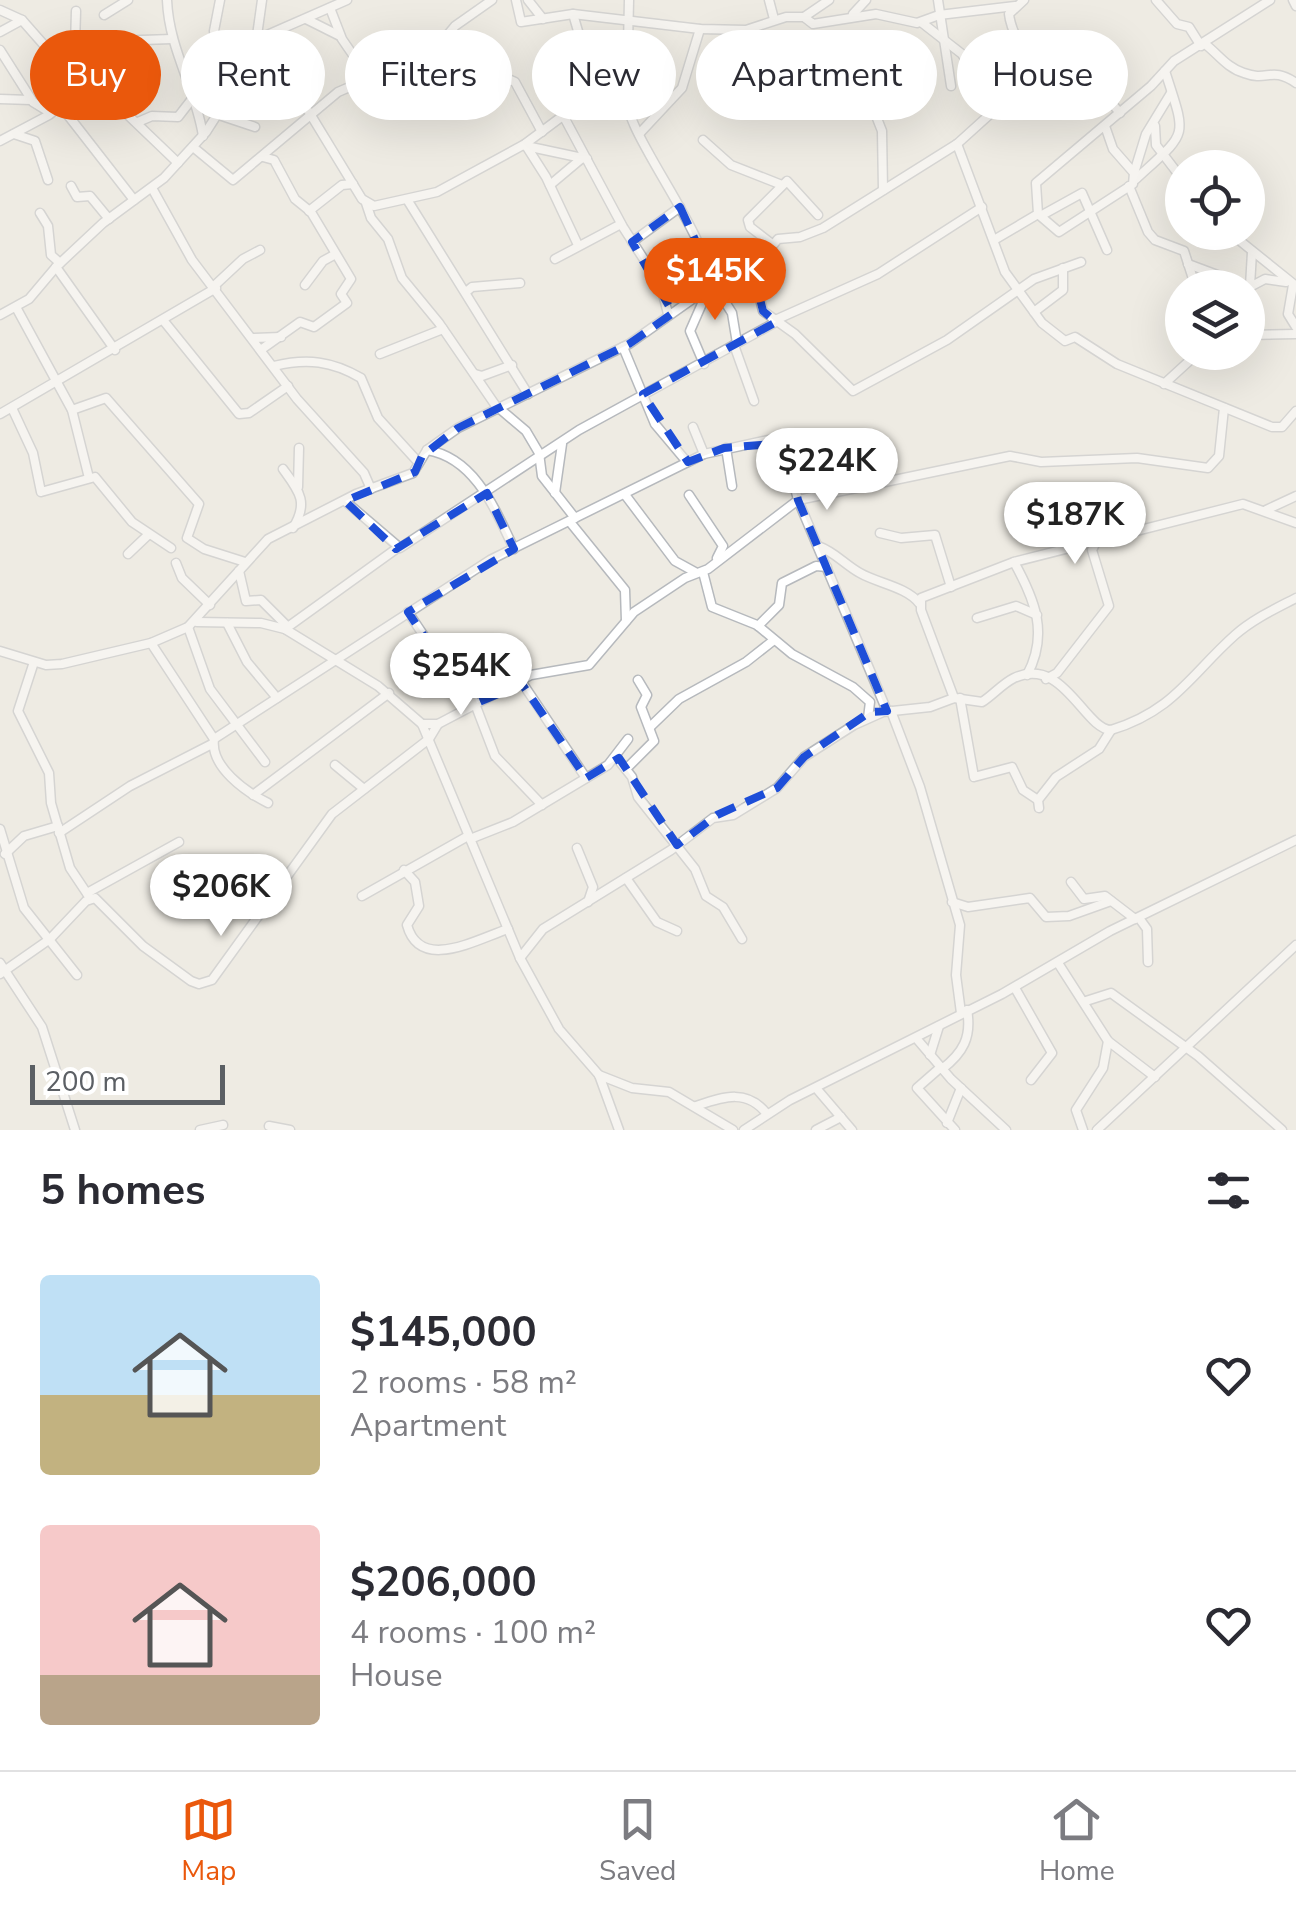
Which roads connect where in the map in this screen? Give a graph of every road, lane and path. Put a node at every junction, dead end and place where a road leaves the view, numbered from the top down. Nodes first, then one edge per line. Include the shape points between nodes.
1 (128, 0) edge
2 (168, 0) edge
3 (220, 0) edge
4 (262, 0) edge
5 (347, 0) edge
6 (492, 0) edge
7 (516, 0) edge
8 (528, 0) edge
9 (629, 0) edge
10 (770, 0) edge
11 (828, 0) edge
12 (866, 0) edge
13 (938, 0) edge
14 (1024, 0) edge
15 (1156, 0) edge
16 (1270, 0) edge
17 (1014, 6) junction
18 (330, 8) junction
19 (0, 10) edge
20 (76, 11) dead end
21 (574, 14) junction
22 (853, 14) junction
23 (104, 15) dead end
24 (939, 15) junction
25 (804, 17) junction
26 (629, 18) junction
27 (306, 19) junction
28 (543, 19) junction
29 (22, 20) junction
30 (774, 20) junction
31 (921, 22) junction
32 (700, 29) junction
33 (31, 30) edge
34 (76, 30) edge
35 (214, 30) edge
36 (258, 30) edge
37 (284, 30) edge
38 (451, 30) edge
39 (578, 30) edge
40 (628, 30) edge
41 (1012, 30) edge
42 (0, 32) edge
43 (340, 36) junction
44 (161, 39) edge
45 (172, 39) junction
46 (944, 42) junction
47 (345, 43) edge
48 (1203, 45) junction
49 (0, 50) edge
50 (957, 51) edge
51 (181, 67) edge
52 (1165, 71) junction
53 (512, 80) edge
54 (1296, 83) edge
55 (951, 86) dead end
56 (1172, 92) junction
57 (0, 98) edge
58 (30, 98) edge
59 (30, 100) edge
60 (1128, 106) edge
61 (181, 113) edge
62 (39, 120) edge
63 (72, 120) edge
64 (202, 120) edge
65 (214, 120) edge
66 (233, 120) edge
67 (301, 120) edge
68 (314, 120) edge
69 (558, 120) edge
70 (566, 120) edge
71 (634, 120) edge
72 (878, 120) edge
73 (985, 120) edge
74 (1112, 120) edge
75 (138, 122) joint
76 (1105, 126) junction
77 (1155, 126) junction
78 (255, 127) dead end
79 (542, 132) junction
80 (14, 134) junction
81 (639, 134) junction
82 (203, 136) junction
83 (703, 140) dead end
84 (0, 141) edge
85 (957, 144) junction
86 (525, 145) junction
87 (193, 147) junction
88 (1169, 150) edge
89 (1165, 155) joint
90 (262, 158) junction
91 (584, 159) junction
92 (178, 163) junction
93 (48, 180) dead end
94 (1133, 180) junction
95 (353, 184) junction
96 (550, 185) junction
97 (782, 185) junction
98 (71, 186) dead end
99 (152, 188) junction
100 (882, 190) junction
101 (134, 200) junction
102 (408, 202) junction
103 (366, 203) junction
104 (680, 207) junction
105 (982, 207) junction
106 (309, 211) junction
107 (40, 212) dead end
108 (1041, 214) junction
109 (1092, 214) junction
110 (818, 215) dead end
111 (109, 219) junction
112 (621, 224) junction
113 (994, 240) junction
114 (632, 242) junction
115 (772, 244) junction
116 (578, 245) junction
117 (260, 250) dead end
118 (1107, 250) dead end
119 (1250, 250) edge
120 (1252, 252) junction
121 (334, 255) junction
122 (555, 259) dead end
123 (1081, 262) dead end
124 (1188, 264) junction
125 (58, 265) junction
126 (752, 267) junction
127 (1063, 268) junction
128 (1190, 270) edge
129 (1204, 270) edge
130 (1250, 270) edge
131 (1265, 281) edge
132 (305, 284) dead end
133 (520, 284) dead end
134 (1293, 285) edge
135 (215, 288) junction
136 (711, 288) junction
137 (1020, 291) junction
138 (466, 292) junction
139 (668, 301) junction
140 (678, 308) junction
141 (17, 309) junction
142 (1034, 312) junction
143 (0, 315) edge
144 (668, 317) junction
145 (163, 320) junction
146 (775, 321) junction
147 (442, 329) junction
148 (1296, 331) edge
149 (1265, 334) edge
150 (280, 336) junction
151 (253, 338) junction
152 (736, 344) junction
153 (622, 347) junction
154 (262, 349) junction
155 (115, 350) junction
156 (380, 354) dead end
157 (704, 364) junction
158 (512, 365) junction
159 (274, 366) junction
160 (1179, 370) edge
161 (475, 374) junction
162 (55, 380) junction
163 (1164, 384) junction
164 (288, 386) junction
165 (528, 394) junction
166 (643, 394) junction
167 (754, 401) dead end
168 (12, 408) junction
169 (1224, 408) junction
170 (499, 409) junction
171 (72, 410) junction
172 (1296, 410) edge
173 (0, 414) edge
174 (693, 427) dead end
175 (563, 441) junction
176 (300, 448) dead end
177 (726, 448) junction
178 (428, 450) junction
179 (704, 454) junction
180 (540, 456) junction
181 (688, 462) junction
182 (419, 463) junction
183 (283, 469) dead end
184 (89, 478) junction
185 (732, 486) dead end
186 (298, 487) junction
187 (371, 488) junction
188 (482, 492) junction
189 (555, 493) junction
190 (689, 495) dead end
191 (626, 496) junction
192 (1296, 496) edge
193 (347, 500) junction
194 (798, 500) junction
195 (1266, 510) junction
196 (572, 520) junction
197 (1296, 523) edge
198 (294, 528) junction
199 (880, 532) dead end
200 (148, 535) junction
201 (1096, 541) junction
202 (818, 546) junction
203 (171, 548) dead end
204 (396, 549) junction
205 (514, 549) junction
206 (128, 554) dead end
207 (716, 562) junction
208 (1014, 562) junction
209 (176, 564) dead end
210 (242, 566) junction
211 (827, 567) junction
212 (699, 572) junction
213 (951, 587) junction
214 (1296, 598) edge
215 (919, 602) junction
216 (210, 605) junction
217 (408, 612) junction
218 (1038, 615) junction
219 (977, 618) dead end
220 (626, 621) junction
221 (197, 622) junction
222 (227, 622) junction
223 (758, 626) junction
224 (188, 627) junction
225 (287, 628) junction
226 (774, 640) junction
227 (151, 643) junction
228 (0, 650) edge
229 (341, 661) junction
230 (34, 662) junction
231 (1027, 675) junction
232 (1046, 679) junction
233 (638, 680) dead end
234 (521, 681) junction
235 (389, 693) junction
236 (277, 698) junction
237 (957, 698) junction
238 (870, 702) junction
239 (476, 704) junction
240 (887, 711) junction
241 (868, 718) junction
242 (422, 724) junction
243 (438, 724) junction
244 (239, 726) junction
245 (650, 727) junction
246 (1111, 730) junction
247 (429, 739) junction
248 (628, 740) dead end
249 (213, 742) junction
250 (616, 758) junction
251 (265, 762) dead end
252 (335, 765) dead end
253 (626, 769) junction
254 (586, 778) junction
255 (364, 789) junction
256 (253, 795) junction
257 (268, 803) dead end
258 (542, 805) junction
259 (0, 829) edge
260 (59, 830) junction
261 (469, 837) junction
262 (1295, 841) edge
263 (179, 842) dead end
264 (677, 845) junction
265 (577, 848) dead end
266 (5, 854) junction
267 (404, 870) junction
268 (626, 878) junction
269 (1071, 882) dead end
270 (89, 895) junction
271 (362, 896) dead end
272 (1111, 901) junction
273 (588, 902) junction
274 (952, 902) junction
275 (1157, 911) junction
276 (1137, 919) junction
277 (1147, 928) junction
278 (508, 929) junction
279 (678, 931) dead end
280 (50, 940) junction
281 (742, 940) dead end
282 (1296, 945) edge
283 (520, 958) junction
284 (0, 962) edge
285 (1148, 962) dead end
286 (1058, 963) junction
287 (3, 973) edge
288 (78, 975) dead end
289 (1015, 988) junction
290 (1086, 1001) junction
291 (964, 1012) junction
292 (940, 1025) junction
293 (916, 1038) junction
294 (1108, 1042) junction
295 (1185, 1048) junction
296 (930, 1055) junction
297 (941, 1068) junction
298 (599, 1075) junction
299 (1154, 1077) junction
300 (1030, 1080) dead end
301 (816, 1088) junction
302 (961, 1088) junction
303 (696, 1106) junction
304 (767, 1114) junction
305 (841, 1117) junction
306 (223, 1125) dead end
307 (269, 1126) dead end
308 (951, 1126) edge
309 (75, 1130) edge
310 (200, 1130) edge
311 (290, 1130) edge
312 (620, 1130) edge
313 (733, 1130) edge
314 (744, 1130) edge
315 (816, 1130) edge
316 (852, 1130) edge
317 (1006, 1130) edge
318 (1083, 1130) edge
319 (1097, 1130) edge
320 (1282, 1130) edge

1 - 23 street
2 - 45 street
3 - 35 street
4 - 36 street
5 - 18 street
6 - 38 street
7 - 28 street via 519,21
8 - 28 street
9 - 26 street
10 - 30 street
11 - 25 street
12 - 22 street
13 - 24 street
14 - 17 street
15 - 48 street
16 - 48 street
17 - 24 street
17 - 41 street
18 - 27 street
18 - 43 street
19 - 29 street
20 - 34 street
21 - 26 street
21 - 28 street
21 - 39 street
22 - 25 street via 812,24
22 - 31 street
24 - 31 street
24 - 46 street
25 - 30 street
26 - 32 street
26 - 40 street
27 - 37 street
27 - 43 street
29 - 33 street
29 - 42 street
30 - 32 street via 746,30
31 - 46 street
32 - 81 street via 682,88
43 - 47 street
44 - 45 street
45 - 51 street
46 - 50 street
46 - 55 street
48 - 52 street
48 - 54 street via 1244,74 1280,72
49 - 58 street
52 - 56 street
52 - 60 street
53 - 79 street
56 - 77 street
56 - 88 street via 1183,120
57 - 59 street
61 - 75 street
62 - 80 street
63 - 101 street
64 - 82 street
65 - 82 street
66 - 78 street
67 - 90 street
68 - 95 street
69 - 79 street
70 - 91 street
71 - 81 street
72 - 100 street
73 - 85 street
74 - 76 street
75 - 92 street
76 - 94 street
76 - 108 street via 1036,183
77 - 89 street via 1154,140
77 - 94 street via 1146,134
79 - 86 street
80 - 84 street
80 - 93 street via 34,140
81 - 104 street
82 - 87 street
83 - 97 street via 731,164
85 - 100 street
85 - 105 street
86 - 91 street
86 - 96 street
86 - 102 street
87 - 90 street via 233,180
87 - 92 street
89 - 94 street
90 - 106 street via 274,160
91 - 96 street
91 - 112 street
92 - 99 street
94 - 109 street
94 - 124 street via 1148,232 1182,249
95 - 103 street
95 - 106 street via 342,184
96 - 116 street
97 - 110 street via 787,182
97 - 115 street via 748,220
98 - 111 street
99 - 101 street
99 - 135 street via 180,242
100 - 115 street via 815,232
101 - 111 street
102 - 103 street
102 - 138 street
103 - 147 street via 402,278
104 - 114 street
104 - 136 street via 708,258
105 - 113 street
105 - 146 street via 878,274
106 - 121 street
107 - 125 street
108 - 109 street via 1059,232
108 - 109 street via 1082,193
108 - 113 street
109 - 118 street
111 - 125 street
112 - 114 street
112 - 116 street
113 - 137 street
114 - 139 street
115 - 126 street
116 - 122 street
117 - 135 street
119 - 120 street
120 - 130 street
120 - 134 street
121 - 132 street
121 - 150 street via 351,276 341,294 346,306 316,326 302,321
123 - 127 street
124 - 128 street
124 - 129 street
125 - 141 street
125 - 155 street
126 - 136 street
126 - 146 street via 762,312
127 - 137 street
127 - 142 street via 1063,290
131 - 134 street
133 - 138 street
134 - 148 street via 1288,314
135 - 145 street
135 - 151 street
136 - 140 street
136 - 152 street via 732,314
136 - 157 street via 690,330
137 - 142 street
137 - 146 street via 856,391
138 - 158 street
139 - 140 street
139 - 144 street
140 - 144 street
141 - 143 street
141 - 162 street
142 - 163 street via 1065,341 1075,337
144 - 153 street
145 - 155 street
145 - 164 street via 239,414
146 - 152 street
147 - 156 street
147 - 161 street
148 - 149 street
150 - 151 street
150 - 154 street
151 - 154 street
152 - 157 street
152 - 167 street
153 - 165 street
153 - 166 street
154 - 159 street
155 - 162 street
157 - 166 street
158 - 161 street
158 - 165 street
159 - 164 street
159 - 182 street via 332,363 361,378 378,418
160 - 163 street
161 - 170 street
162 - 168 street
162 - 171 street
163 - 169 street
164 - 187 street
165 - 170 street
166 - 175 street
166 - 181 street via 666,441
168 - 173 street
168 - 184 street via 33,453 41,492
169 - 172 street via 1277,428
169 - 194 street via 1218,456 1208,468 1138,458 1041,462 1010,456
170 - 178 street
170 - 180 street via 526,430
171 - 184 street
171 - 210 street via 106,398 200,504 186,533 189,541
174 - 179 street
175 - 180 street
175 - 189 street
176 - 186 street
177 - 179 street
177 - 185 street
177 - 194 street via 783,441
178 - 182 street
178 - 188 street via 453,457
179 - 181 street
180 - 188 street
180 - 189 street via 540,473
181 - 191 street
182 - 187 street
183 - 186 street
184 - 200 street via 100,480
186 - 198 street via 303,509
187 - 193 street
188 - 204 street
188 - 205 street
189 - 196 street
190 - 207 street via 723,546
191 - 196 street
191 - 212 street via 675,561
192 - 195 street
193 - 198 street
193 - 204 street
194 - 202 street
194 - 207 street
195 - 197 street
195 - 201 street via 1243,504
196 - 205 street
196 - 220 street via 624,590
198 - 210 street via 268,539
199 - 213 street via 935,536
200 - 203 street
200 - 206 street
201 - 208 street
201 - 232 street via 1092,550 1109,606
202 - 211 street
202 - 215 street
204 - 225 street
205 - 217 street
207 - 212 street
208 - 213 street
208 - 218 street
209 - 216 street
210 - 216 street
210 - 225 street via 246,601 261,600
211 - 223 street via 782,583 779,605
211 - 240 street
212 - 220 street
212 - 223 street via 712,607
213 - 215 street
214 - 246 street via 1236,635 1168,702
215 - 237 street
216 - 221 street
217 - 229 street
217 - 239 street via 440,660 462,672
218 - 219 street via 1006,606
218 - 231 street via 1036,658
220 - 234 street via 589,666
221 - 222 street
221 - 224 street
222 - 225 street
222 - 236 street via 247,662
223 - 226 street
224 - 227 street
224 - 244 street via 210,688
225 - 229 street
226 - 238 street
226 - 245 street via 679,699
227 - 230 street via 62,664
227 - 249 street
228 - 230 street
229 - 235 street
229 - 236 street
230 - 260 street via 18,711 49,772
231 - 232 street
231 - 237 street via 982,702
232 - 246 street via 1073,694 1102,730
233 - 245 street via 647,695 642,707
234 - 239 street
234 - 254 street
235 - 242 street
235 - 256 street
236 - 244 street
237 - 240 street
237 - 246 street via 974,777 1012,766 1038,804 1056,777 1099,749
238 - 240 street
238 - 241 street
239 - 243 street
239 - 258 street via 495,756
240 - 241 street
240 - 274 street via 920,786
241 - 264 street via 816,748 776,788 733,815 717,815
242 - 243 street
242 - 247 street
243 - 247 street
244 - 249 street
244 - 251 street
245 - 253 street via 652,746
247 - 255 street
247 - 261 street
248 - 250 street
249 - 256 street via 233,780
249 - 260 street
250 - 253 street
250 - 254 street
252 - 255 street
253 - 264 street via 638,797
254 - 258 street
255 - 270 street via 321,828 220,974 205,984 190,981 143,946
256 - 257 street
258 - 261 street
259 - 266 street
260 - 266 street via 24,836
260 - 270 street via 70,868
261 - 267 street
261 - 278 street
262 - 275 street
263 - 270 street
264 - 268 street
264 - 281 street
265 - 273 street via 593,887
266 - 280 street via 24,908
267 - 271 street
267 - 278 street via 415,882 419,906 406,925 423,950 438,952
268 - 273 street
268 - 279 street via 657,922
269 - 272 street via 1084,898
270 - 280 street
272 - 274 street via 1046,917 1030,898 968,908
272 - 276 street
273 - 283 street via 544,929
274 - 291 street
275 - 276 street
275 - 277 street
276 - 277 street
276 - 286 street
277 - 285 street
278 - 283 street
280 - 287 street
280 - 288 street
282 - 295 street
283 - 298 street via 559,1029
284 - 287 street
286 - 289 street
286 - 290 street
287 - 309 street via 42,1027
289 - 291 street
289 - 300 street via 1052,1054
290 - 294 street
290 - 295 street via 1111,992
291 - 292 street
291 - 297 street via 969,1028 962,1052
292 - 293 street
292 - 296 street
293 - 296 street
293 - 301 street
294 - 299 street
294 - 318 street via 1103,1068 1076,1110
295 - 299 street
295 - 320 street
296 - 297 street
297 - 302 street
297 - 308 street via 917,1088
298 - 303 street via 669,1092
298 - 312 street
299 - 319 street
301 - 304 street
301 - 305 street
302 - 308 street
302 - 317 street
303 - 304 street via 735,1094
303 - 313 street
304 - 314 street
305 - 315 street
305 - 316 street
306 - 310 street
307 - 311 street

